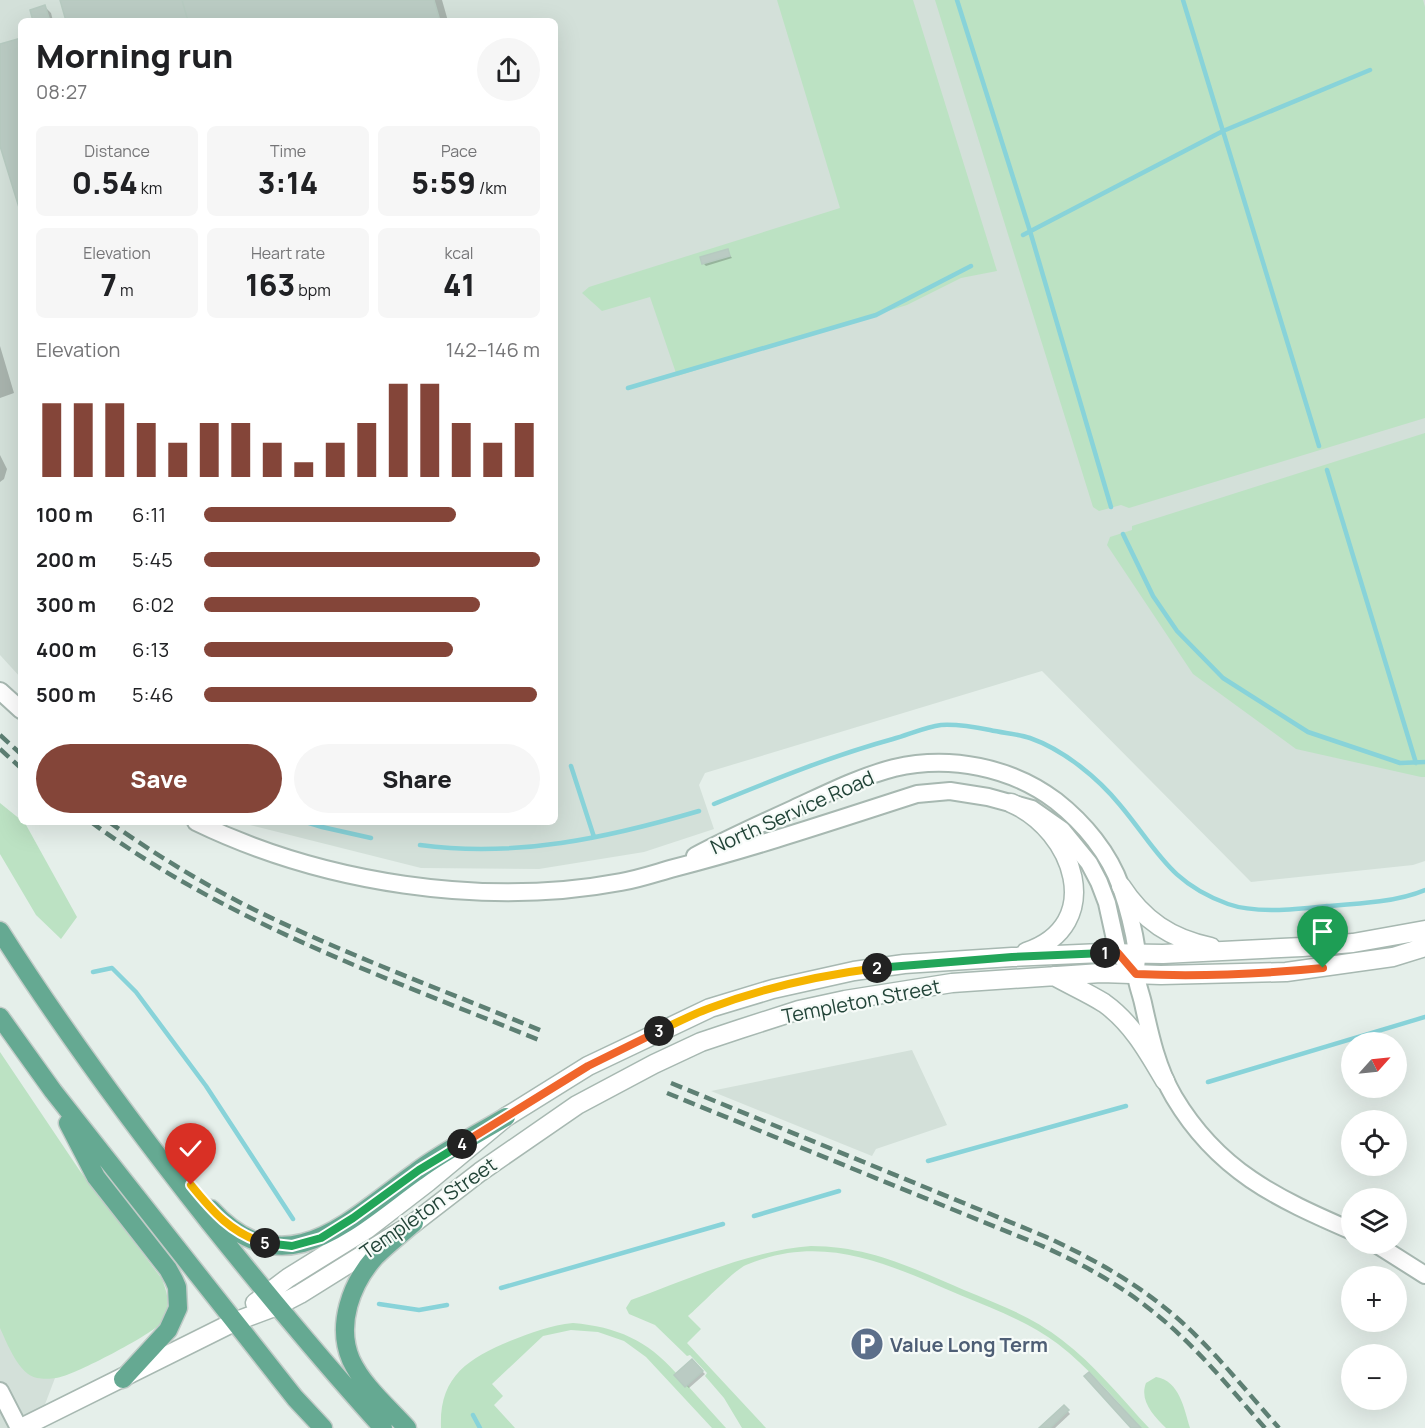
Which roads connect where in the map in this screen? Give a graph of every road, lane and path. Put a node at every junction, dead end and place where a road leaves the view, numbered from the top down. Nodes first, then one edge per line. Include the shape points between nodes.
1 (0, 691) edge
2 (18, 707) edge
3 (1011, 803) junction
4 (203, 825) edge
5 (670, 869) junction
6 (1121, 886) junction
7 (1425, 930) edge
8 (0, 931) edge
9 (1425, 947) edge
10 (1254, 950) junction
11 (1118, 953) junction
12 (1137, 953) junction
13 (1012, 957) junction
14 (1136, 974) junction
15 (1054, 976) junction
16 (0, 1017) edge
17 (91, 1065) junction
18 (1165, 1081) junction
19 (52, 1092) junction
20 (506, 1117) junction
21 (414, 1223) junction
22 (1341, 1226) edge
23 (1392, 1254) edge
24 (1425, 1275) edge
25 (272, 1300) junction
26 (234, 1322) junction
27 (123, 1378) junction
28 (0, 1391) edge
29 (20, 1428) edge
30 (320, 1428) edge
31 (383, 1428) edge
32 (407, 1428) edge

1 - 2 street
3 - 5 street, North Service Road via 959,792 916,794 728,855
3 - 11 street, North Service Road via 1053,823 1089,863 1107,903
3 - 13 street via 1031,812 1049,831 1064,854 1075,885 1071,913 1058,934 1044,945
4 - 5 street, North Service Road via 246,844 314,865 445,889 575,889 623,882
5 - 6 street, North Service Road via 856,781 895,768 950,763 1000,772 1046,794 1090,834
6 - 10 street via 1138,910 1165,932 1195,944
6 - 12 street, North Service Road
7 - 10 street, Templeton Street via 1353,943
8 - 17 main road
9 - 14 street, Templeton Street via 1393,957 1286,972
10 - 12 street, Templeton Street
11 - 12 street, Templeton Street
11 - 13 street, Templeton Street
11 - 14 street, North Service Road
12 - 14 street, North Service Road
13 - 20 street, Templeton Street via 854,971 710,1008 588,1066
14 - 15 street, Templeton Street
14 - 18 street via 1154,1053
15 - 18 street via 1103,1003 1125,1021
15 - 21 street, Templeton Street via 952,983 866,996 799,1010 701,1042 618,1081 577,1106
16 - 19 main road
17 - 20 main road via 219,1217 242,1235 284,1247 329,1234 419,1170
17 - 25 main road
18 - 22 street via 1199,1133 1239,1172 1294,1206
19 - 26 main road
19 - 27 main road via 96,1177 168,1269 177,1287 178,1308 173,1323
20 - 25 street, Templeton Street via 428,1182
21 - 25 street, Templeton Street via 300,1294
21 - 32 main road via 366,1268 351,1298 345,1328 352,1361 371,1389
23 - 24 street
25 - 26 street, Templeton Street
25 - 31 main road
26 - 27 street, Templeton Street
26 - 30 main road
27 - 29 street, Templeton Street
28 - 29 street

